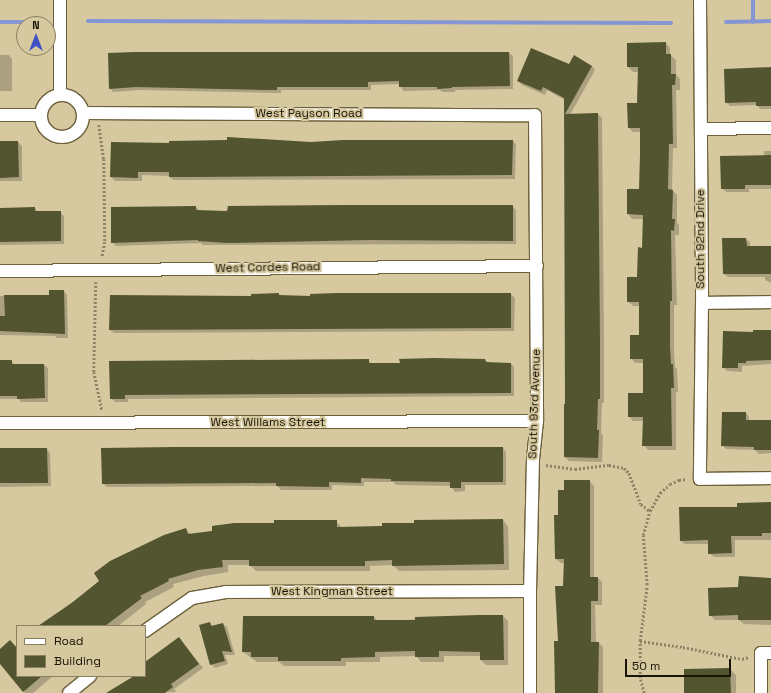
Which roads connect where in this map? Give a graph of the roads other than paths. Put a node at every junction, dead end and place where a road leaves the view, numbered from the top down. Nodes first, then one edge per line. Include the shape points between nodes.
1 (60, 0) edge
2 (700, 0) edge
3 (60, 94) junction
4 (83, 113) junction
5 (0, 115) edge
6 (41, 115) junction
7 (536, 115) joint
8 (771, 128) edge
9 (701, 129) junction
10 (537, 266) junction
11 (0, 271) edge
12 (771, 302) edge
13 (702, 303) junction
14 (537, 421) junction
15 (0, 422) edge
16 (771, 478) edge
17 (530, 590) junction
18 (146, 630) edge
19 (766, 653) edge
20 (89, 677) edge
21 (69, 693) edge
22 (530, 693) edge
23 (761, 693) edge

1 - 3 street
2 - 9 street, South 92nd Drive
3 - 4 street via 78,101
3 - 6 street via 44,103
4 - 6 street via 83,120 76,132 63,137 44,128
4 - 7 street, West Payson Road
5 - 6 street
7 - 10 street, South 93rd Avenue
8 - 9 street
9 - 13 street, South 92nd Drive
10 - 11 street, West Cordes Road
10 - 14 street, South 93rd Avenue
12 - 13 street
13 - 16 street, South 92nd Drive via 700,479
14 - 15 street, West Willams Street
14 - 17 street, South 93rd Avenue via 533,463
17 - 18 street, West Kingman Street via 225,592 192,598
17 - 22 street, South 93rd Avenue
19 - 23 street
20 - 21 street

